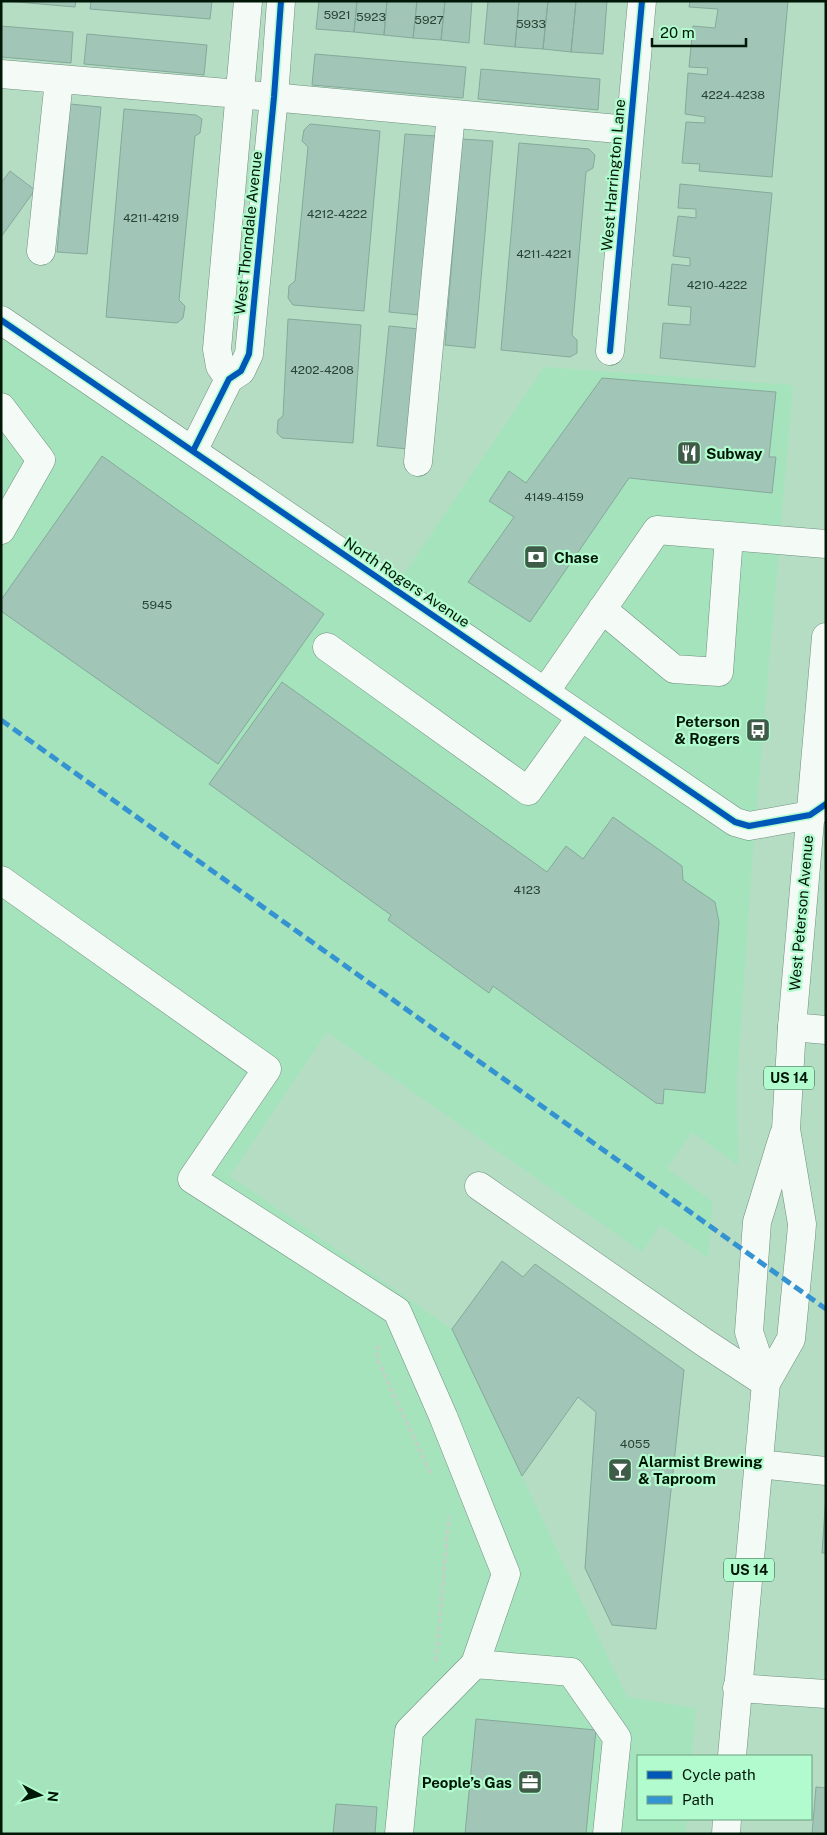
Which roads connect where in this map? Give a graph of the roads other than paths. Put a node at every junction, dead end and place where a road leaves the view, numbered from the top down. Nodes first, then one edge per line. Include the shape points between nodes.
1 (248, 1) edge
2 (281, 1) edge
3 (642, 1) edge
4 (1, 74) edge
5 (59, 80) junction
6 (239, 94) junction
7 (274, 97) junction
8 (451, 114) junction
9 (629, 130) junction
10 (41, 251) dead end
11 (1, 320) edge
12 (610, 351) dead end
13 (229, 379) junction
14 (1, 407) edge
15 (193, 451) junction
16 (418, 462) dead end
17 (1, 530) edge
18 (729, 536) junction
19 (826, 544) edge
20 (602, 609) junction
21 (826, 637) edge
22 (327, 647) dead end
23 (545, 692) junction
24 (581, 717) junction
25 (818, 809) edge
26 (1, 880) edge
27 (792, 1027) junction
28 (826, 1030) edge
29 (786, 1129) junction
30 (479, 1186) dead end
31 (766, 1383) junction
32 (759, 1464) junction
33 (826, 1471) edge
34 (475, 1664) junction
35 (737, 1688) junction
36 (826, 1694) edge
37 (732, 1755) edge
38 (727, 1820) edge
39 (398, 1834) edge
40 (607, 1834) edge
41 (726, 1834) edge

1 - 6 street, West Thorndale Avenue
2 - 7 street, West Thorndale Avenue
3 - 9 street, West Harrington Lane
4 - 5 street
5 - 6 street
5 - 10 street
6 - 7 street
6 - 13 street, West Thorndale Avenue via 218,349 220,366
7 - 8 street
7 - 13 street, West Thorndale Avenue via 249,354 241,371
8 - 9 street
8 - 16 street
9 - 12 street, West Harrington Lane
11 - 15 street, North Rogers Avenue
13 - 15 street, West Thorndale Avenue
14 - 17 street via 41,460
15 - 23 street, North Rogers Avenue
18 - 19 street
18 - 20 street via 656,530
18 - 20 street via 719,672 674,669
20 - 23 street
21 - 25 street, West Peterson Avenue / US 14
22 - 24 street via 528,791
23 - 24 street, North Rogers Avenue
24 - 25 street, North Rogers Avenue via 735,822 749,826
25 - 27 street, West Peterson Avenue / US 14
26 - 34 street via 267,1069 192,1179 397,1311 506,1574
27 - 28 street
27 - 29 street, West Peterson Avenue / US 14
29 - 31 street, West Peterson Avenue / US 14 via 757,1222 749,1332
29 - 31 street, West Peterson Avenue / US 14 via 802,1224 801,1237 791,1339
30 - 31 street
31 - 32 street, West Peterson Avenue / US 14
32 - 33 street
32 - 35 street, West Peterson Avenue / US 14
34 - 39 street via 409,1730
34 - 40 street via 571,1672 617,1738
35 - 36 street
35 - 37 street, West Peterson Avenue / US 14
38 - 41 street

